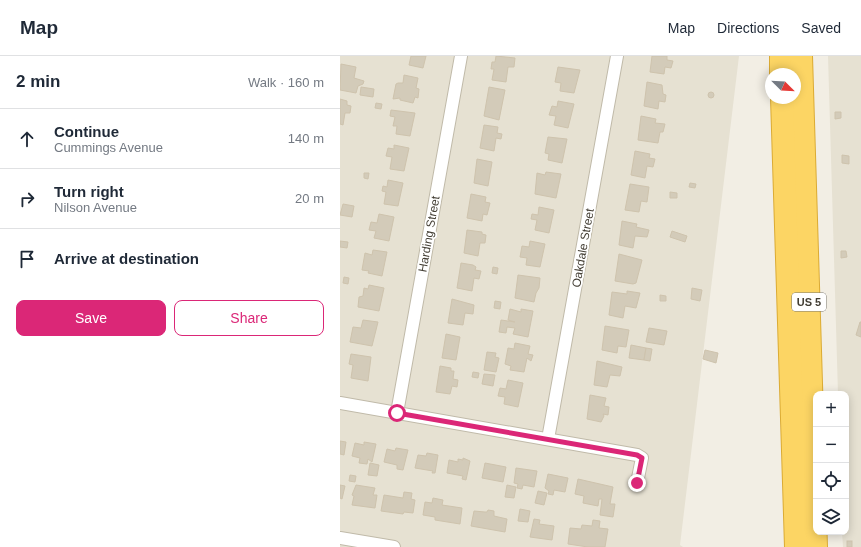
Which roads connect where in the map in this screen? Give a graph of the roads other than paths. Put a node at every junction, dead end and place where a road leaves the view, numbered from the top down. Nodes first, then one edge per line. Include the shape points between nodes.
1 (461, 56) edge
2 (617, 56) edge
3 (781, 56) edge
4 (801, 56) edge
5 (781, 68) edge
6 (782, 104) edge
7 (340, 403) edge
8 (397, 413) junction
9 (548, 439) junction
10 (637, 483) dead end
11 (340, 538) edge
12 (394, 547) edge
13 (796, 547) edge
14 (816, 547) edge

1 - 8 street, Harding Street
2 - 9 street, Oakdale Street
3 - 5 highway
4 - 14 highway, US 5
6 - 13 highway, US 5
7 - 8 street
8 - 9 street
9 - 10 street via 641,456
11 - 12 street

